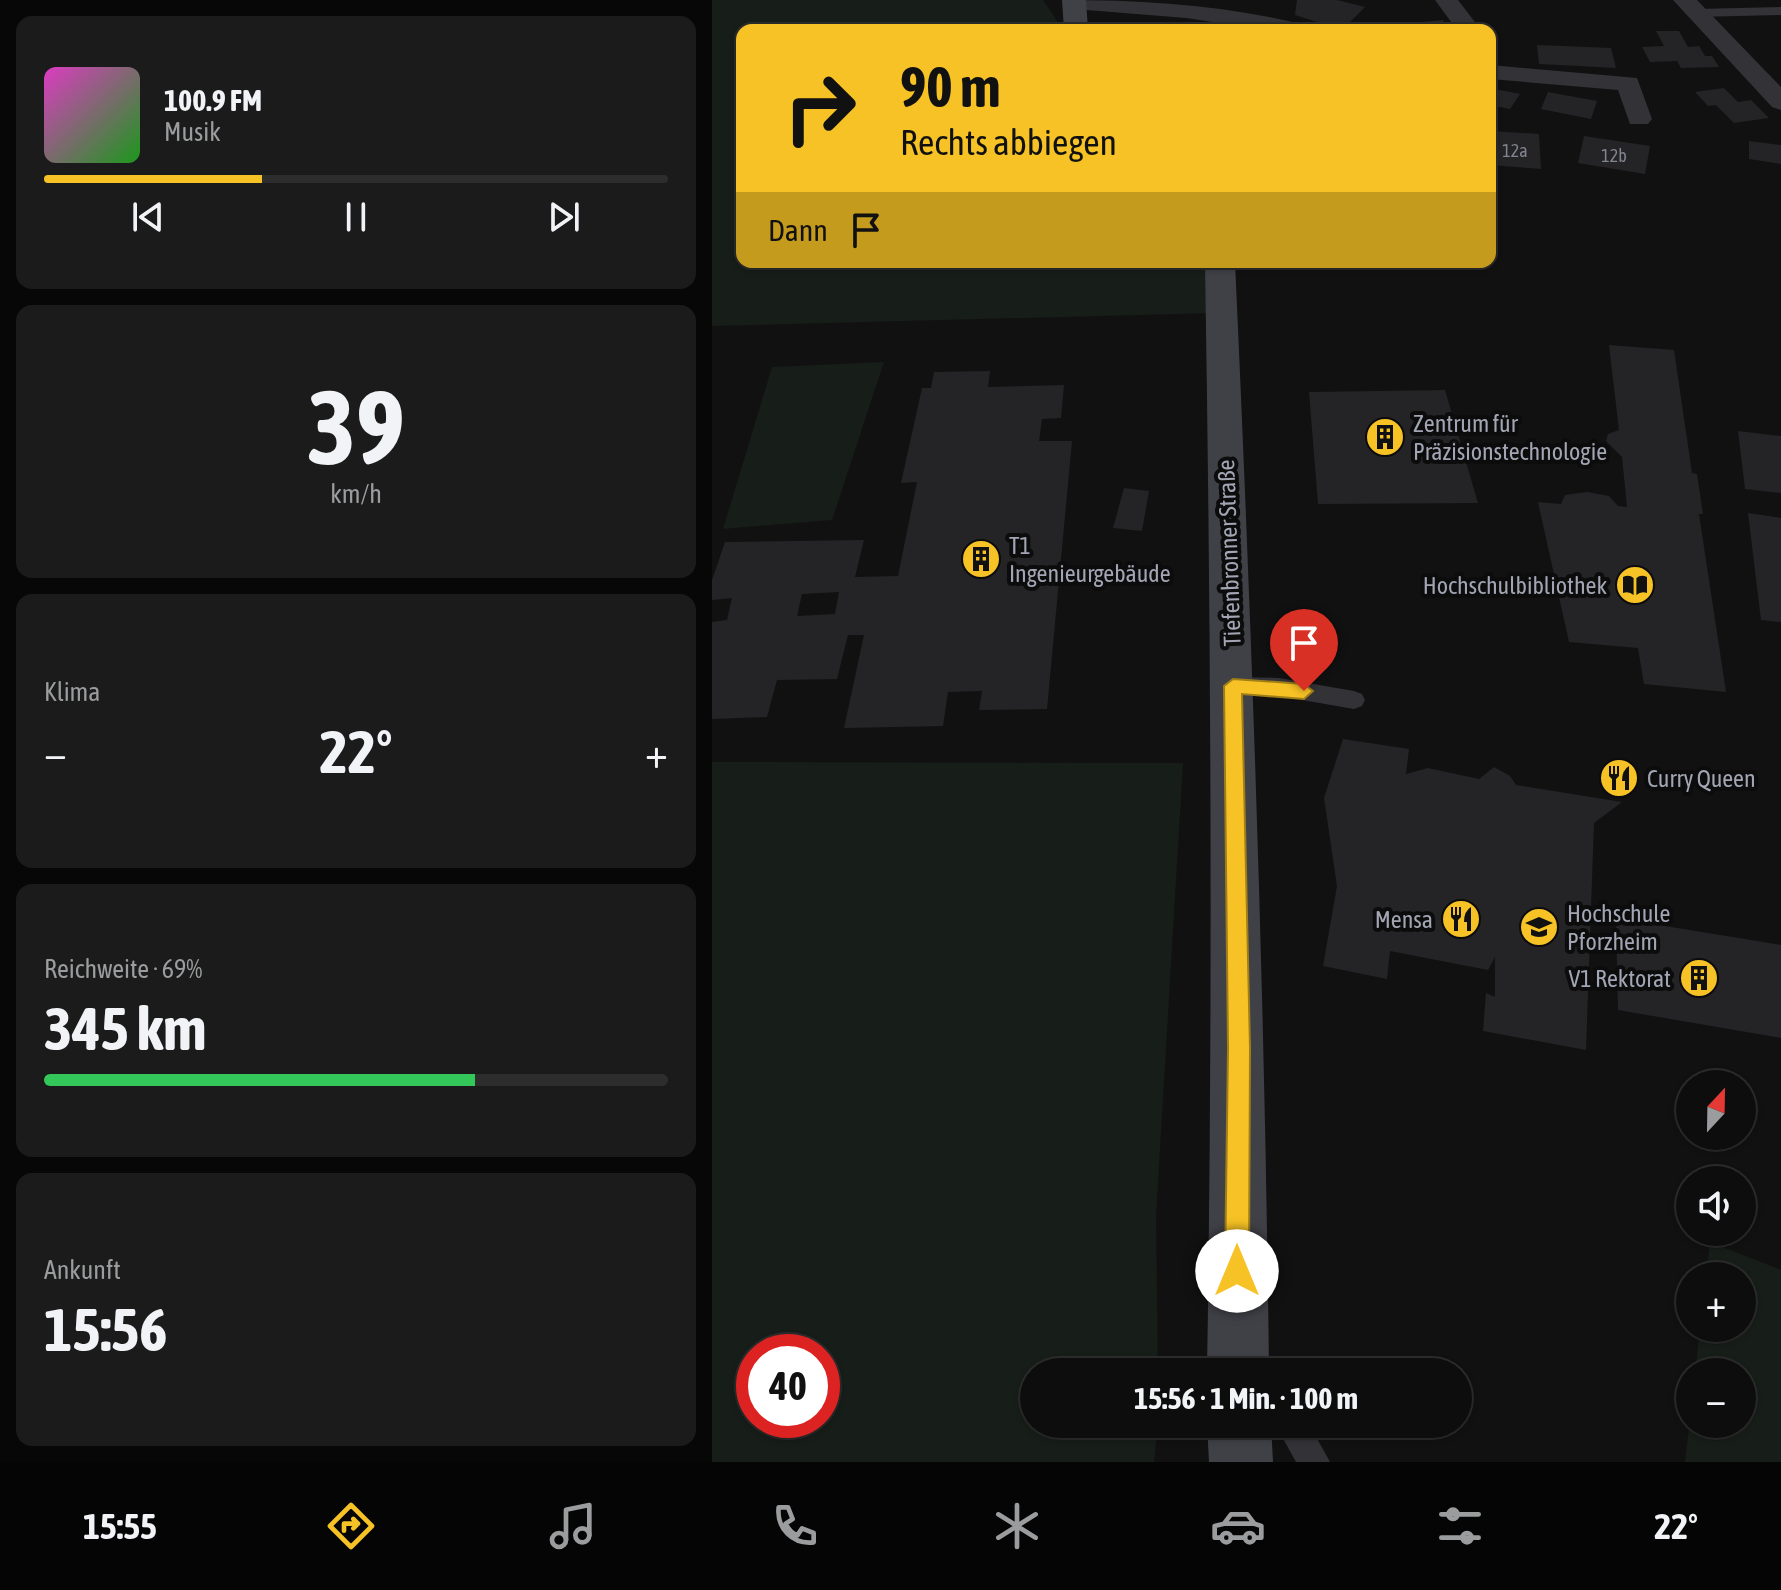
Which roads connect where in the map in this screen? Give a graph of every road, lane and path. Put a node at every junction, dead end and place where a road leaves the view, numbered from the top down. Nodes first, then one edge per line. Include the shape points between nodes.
1 (1446, 0) edge
2 (1074, 1) edge
3 (1690, 7) edge
4 (1781, 11) edge
5 (1076, 24) edge
6 (1270, 24) edge
7 (1464, 24) edge
8 (1496, 72) edge
9 (1781, 102) edge
10 (1639, 119) dead end
11 (1220, 268) edge
12 (1233, 686) junction
13 (1354, 700) dead end
14 (1245, 1358) edge
15 (1240, 1438) edge
16 (1299, 1438) edge
17 (1241, 1462) edge
18 (1314, 1462) edge

1 - 7 street
2 - 5 street
2 - 6 street
3 - 4 lane
3 - 9 street
8 - 10 street via 1628,83
11 - 12 street, Tiefenbronner Straße
12 - 13 lane via 1279,687
12 - 14 street, Tiefenbronner Straße
15 - 17 street
16 - 18 lane

